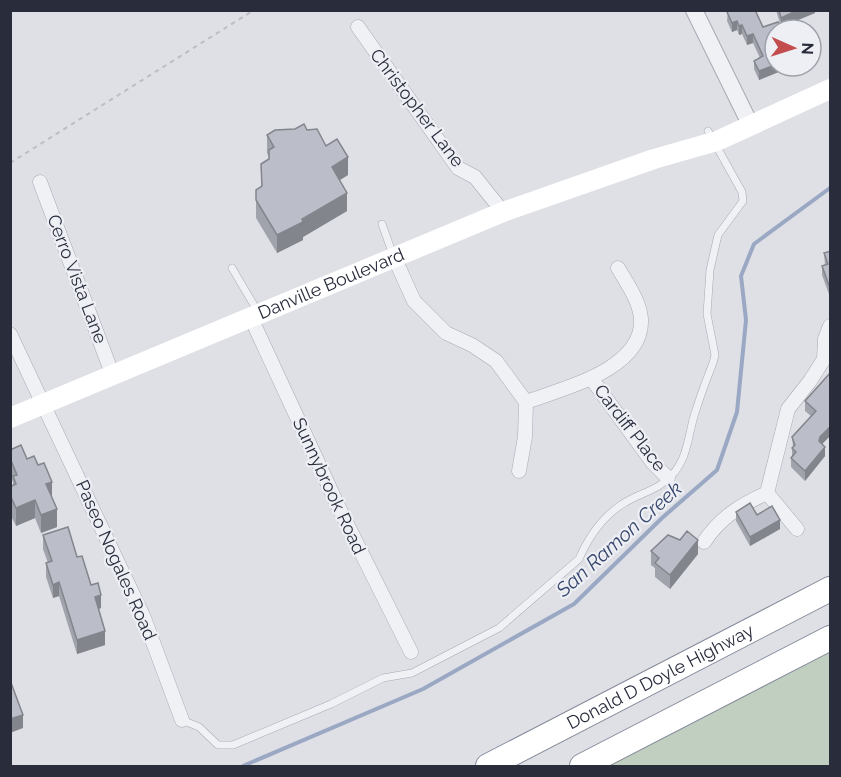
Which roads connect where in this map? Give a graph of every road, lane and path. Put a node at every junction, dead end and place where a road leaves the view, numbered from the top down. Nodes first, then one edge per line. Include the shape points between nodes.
1 (254, 10) edge
2 (694, 10) edge
3 (358, 27) dead end
4 (831, 75) edge
5 (831, 88) edge
6 (749, 121) junction
7 (710, 137) junction
8 (10, 163) edge
9 (40, 182) dead end
10 (503, 213) junction
11 (382, 224) dead end
12 (394, 257) junction
13 (232, 268) dead end
14 (618, 268) dead end
15 (255, 316) junction
16 (831, 326) edge
17 (10, 334) edge
18 (113, 376) junction
19 (591, 378) junction
20 (526, 402) junction
21 (44, 404) junction
22 (10, 418) edge
23 (519, 471) dead end
24 (669, 478) junction
25 (767, 493) junction
26 (797, 529) dead end
27 (704, 542) dead end
28 (831, 589) edge
29 (831, 606) edge
30 (831, 638) edge
31 (411, 652) dead end
32 (182, 720) joint
33 (488, 766) edge
34 (520, 766) edge
35 (582, 766) edge

1 - 8 path
2 - 6 street
3 - 10 street, Christopher Lane via 458,168 475,177
4 - 6 main road, Danville Boulevard
5 - 6 main road, Danville Boulevard
6 - 7 main road, Danville Boulevard
7 - 10 main road, Danville Boulevard
7 - 24 lane via 742,192 743,201 718,235 710,270 707,314 715,355 684,457
9 - 18 street, Cerro Vista Lane
10 - 12 main road, Danville Boulevard
11 - 12 lane
12 - 15 main road, Danville Boulevard
12 - 20 street via 414,301 446,333 496,361
13 - 15 lane
14 - 19 street via 641,318 637,343 625,358
15 - 18 main road, Danville Boulevard
15 - 31 street, Sunnybrook Road via 339,508
16 - 25 street via 825,339 824,359 788,408
17 - 21 street, Paseo Nogales Road
18 - 21 main road, Danville Boulevard
19 - 20 street
19 - 24 street, Cardiff Place via 653,463
20 - 23 street
21 - 22 main road, Danville Boulevard
21 - 32 street, Paseo Nogales Road via 144,618
24 - 32 lane via 654,491 622,504 606,518 579,559 499,628 412,673 383,678 301,718 233,745 218,745 199,727
25 - 26 street
25 - 27 street via 743,503 715,524
28 - 33 highway, Donald D Doyle Highway
29 - 34 highway
30 - 35 highway

